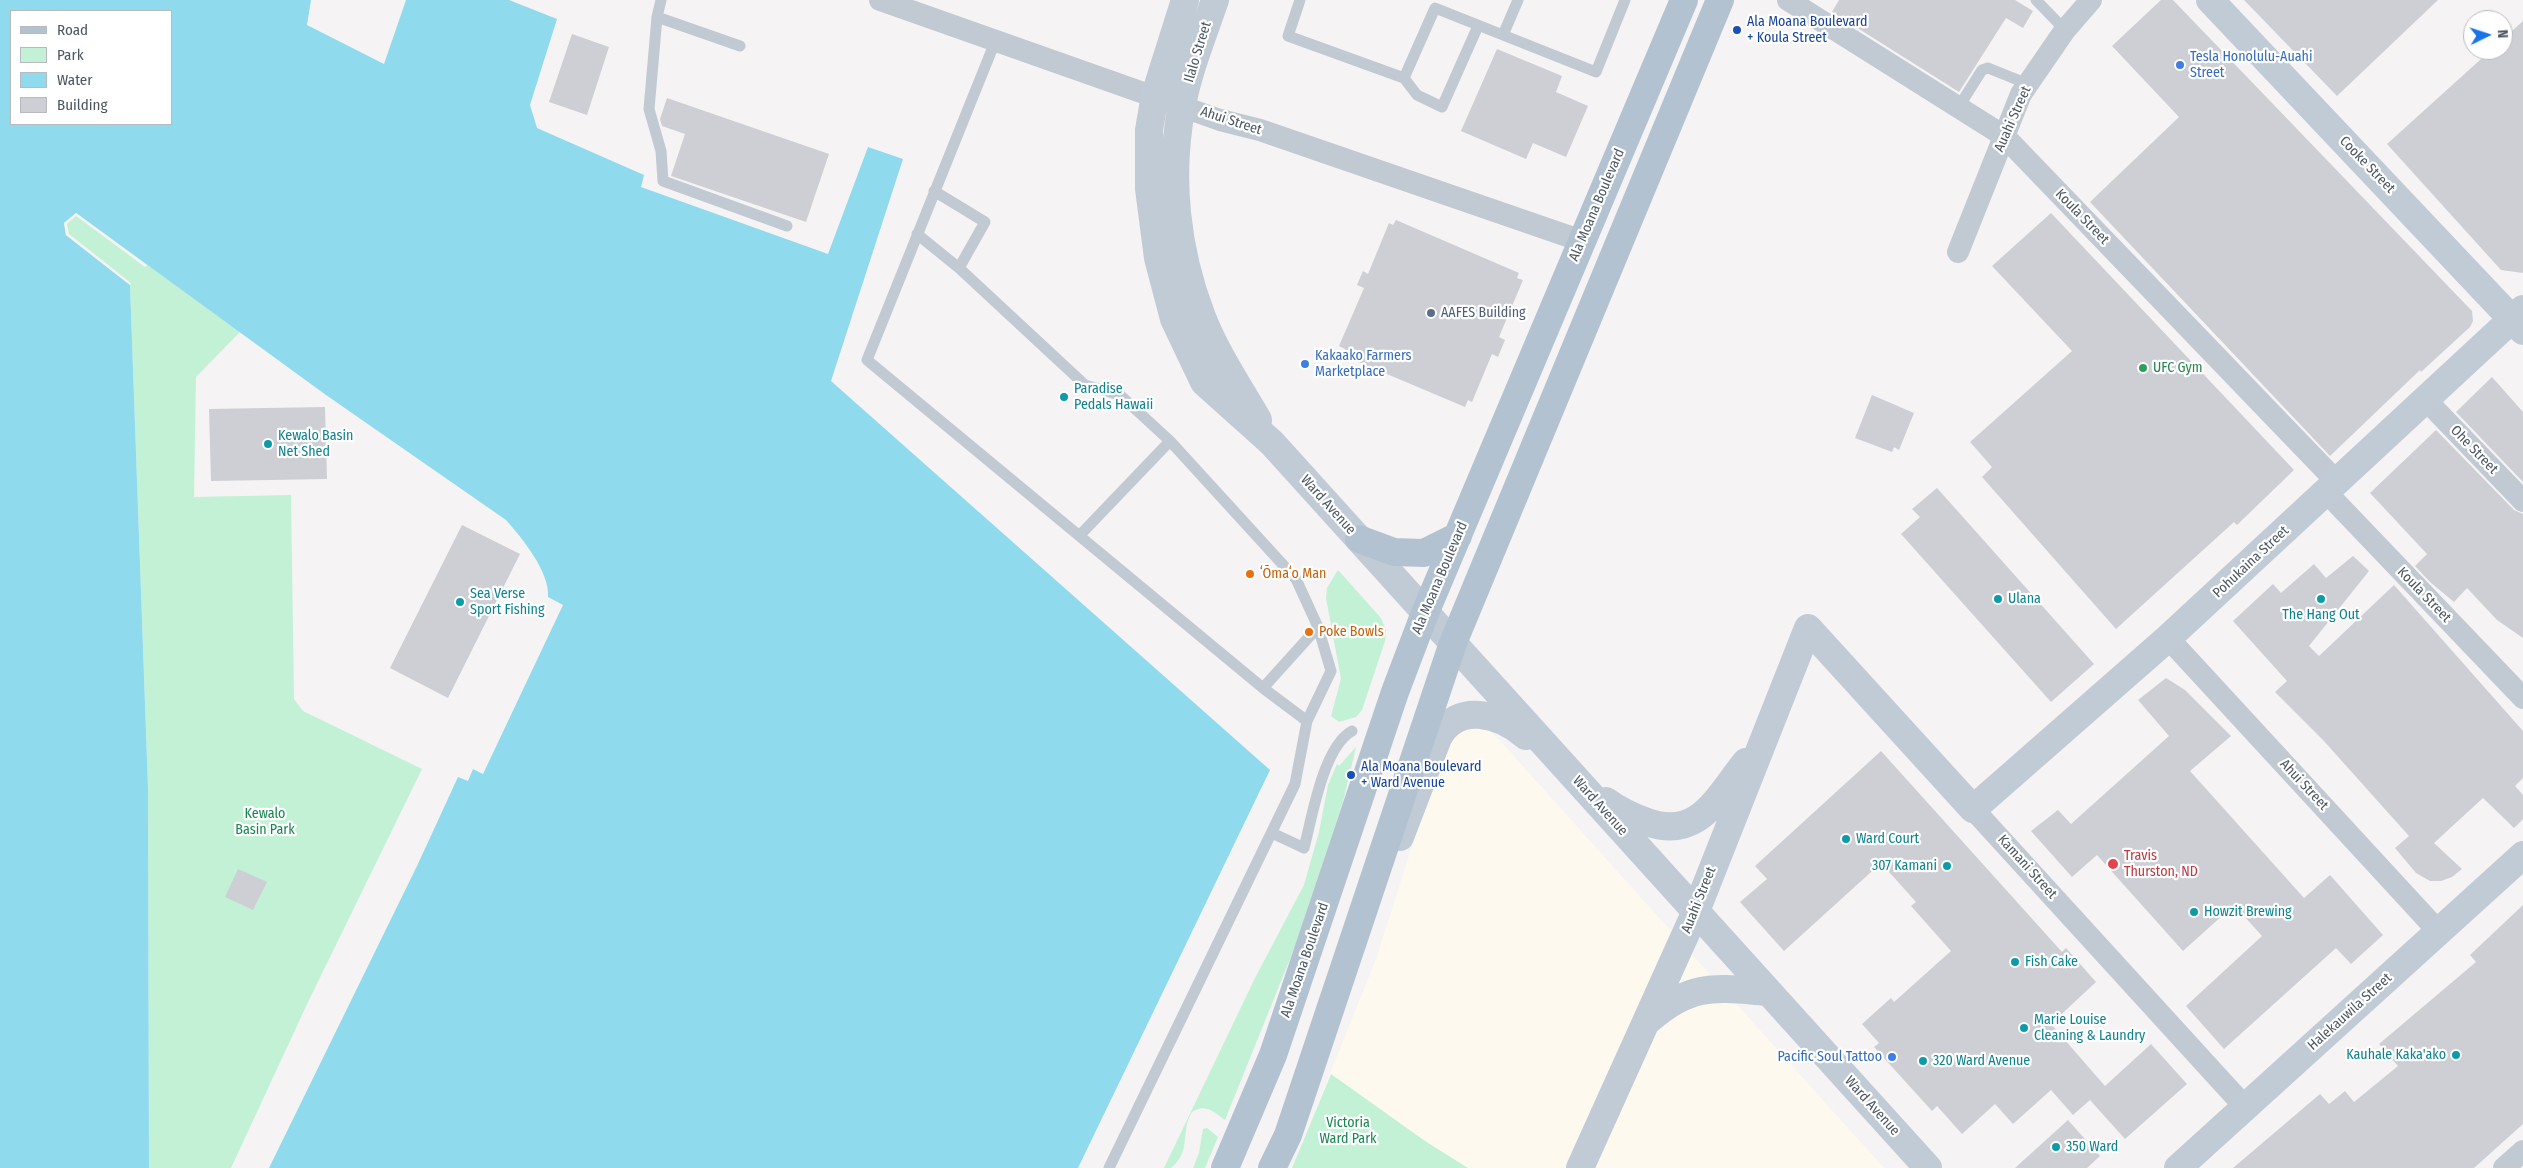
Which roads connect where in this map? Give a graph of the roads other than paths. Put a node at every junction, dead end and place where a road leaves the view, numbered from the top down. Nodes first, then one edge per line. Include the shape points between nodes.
1 (661, 0) edge
2 (880, 0) edge
3 (1185, 0) edge
4 (1215, 0) edge
5 (1300, 0) edge
6 (1518, 0) edge
7 (1625, 0) edge
8 (1684, 0) edge
9 (1720, 0) edge
10 (1788, 0) edge
11 (2036, 0) edge
12 (2091, 0) edge
13 (2210, 0) edge
14 (1436, 4) edge
15 (657, 16) junction
16 (1478, 26) junction
17 (2065, 30) junction
18 (1502, 35) junction
19 (995, 42) junction
20 (740, 46) dead end
21 (1404, 78) junction
22 (2028, 84) junction
23 (1155, 95) junction
24 (1182, 105) junction
25 (1958, 108) junction
26 (2004, 136) junction
27 (934, 191) junction
28 (787, 226) dead end
29 (917, 234) junction
30 (1582, 240) junction
31 (1958, 252) dead end
32 (960, 268) junction
33 (2519, 320) edge
34 (2425, 399) junction
35 (1170, 440) junction
36 (1272, 443) junction
37 (2331, 487) junction
38 (2523, 501) edge
39 (1080, 535) junction
40 (1458, 536) junction
41 (1359, 539) junction
42 (1425, 612) junction
43 (1318, 627) junction
44 (1808, 628) joint
45 (2168, 638) junction
46 (1453, 643) junction
47 (1263, 688) junction
48 (2523, 698) edge
49 (1307, 721) junction
50 (1352, 731) dead end
51 (1764, 739) junction
52 (1568, 770) junction
53 (1973, 809) junction
54 (1272, 833) junction
55 (2523, 855) edge
56 (1696, 911) junction
57 (2439, 932) junction
58 (1349, 953) junction
59 (1769, 992) junction
60 (1647, 1022) junction
61 (2245, 1107) junction
62 (2523, 1151) edge
63 (1109, 1168) edge
64 (1225, 1168) edge
65 (1272, 1168) edge
66 (1580, 1168) edge
67 (1928, 1168) edge
68 (2178, 1168) edge
69 (2504, 1168) edge

1 - 15 lane
2 - 19 street, Ahui Street
3 - 23 street, Ilalo Street
4 - 24 street, Ilalo Street
5 - 21 lane via 1288,36
6 - 18 lane
7 - 18 lane via 1596,72
8 - 30 main road, Ala Moana Boulevard
9 - 46 main road
10 - 25 street, Koula Street
11 - 17 lane
12 - 17 street, Auahi Street
13 - 33 street, Cooke Street
14 - 16 lane
14 - 21 lane
15 - 20 lane
15 - 28 lane via 649,109 661,151 663,181
16 - 18 lane
16 - 21 lane via 1442,107 1417,95
17 - 22 street, Auahi Street
19 - 23 street, Ahui Street
19 - 27 lane
22 - 25 lane via 1988,68 1982,70
22 - 26 street, Auahi Street
23 - 24 street, Ahui Street
23 - 36 street, Ward Avenue via 1149,130 1149,189 1158,258 1174,319 1204,382
24 - 30 street, Ahui Street
24 - 36 street, Ward Avenue via 1174,178 1184,260 1202,318
25 - 26 street, Koula Street
26 - 31 street, Auahi Street
26 - 37 street, Koula Street
27 - 29 lane
27 - 32 lane via 986,222
29 - 32 lane
29 - 39 lane via 867,360
30 - 40 main road, Ala Moana Boulevard
32 - 35 lane via 1085,385 1120,395
33 - 34 street, Pohukaina Street
34 - 37 street, Pohukaina Street
34 - 38 street, Ohe Street
35 - 39 lane
35 - 43 lane via 1296,579
36 - 41 street, Ward Avenue
37 - 45 street, Pohukaina Street
37 - 48 street, Koula Street
39 - 47 lane
40 - 41 main road via 1424,552 1394,552
40 - 42 main road, Ala Moana Boulevard
41 - 42 street, Ward Avenue
42 - 46 street, Ward Avenue
42 - 64 main road, Ala Moana Boulevard via 1273,1054
43 - 47 lane
43 - 49 lane via 1331,671
44 - 51 street, Auahi Street
44 - 53 street, Kamani Street
45 - 53 street, Pohukaina Street
45 - 57 street, Ahui Street
46 - 52 street, Ward Avenue
46 - 58 main road
47 - 49 lane
49 - 54 lane via 1298,776
50 - 54 lane via 1343,737 1333,752 1304,848
51 - 52 street via 1709,807 1695,821 1684,826 1662,826 1626,814
51 - 56 street, Auahi Street
52 - 56 street, Ward Avenue
52 - 58 street via 1524,733 1501,721 1471,715 1447,724 1438,738 1407,820
53 - 61 street, Kamani Street
54 - 63 lane
55 - 57 street, Halekauwila Street
56 - 59 street, Ward Avenue
56 - 60 street, Auahi Street
57 - 61 street, Halekauwila Street
58 - 65 main road via 1288,1135
59 - 60 street via 1708,989 1685,994 1667,1004
59 - 67 street, Ward Avenue
60 - 66 street, Auahi Street
61 - 68 street, Halekauwila Street
62 - 69 street

